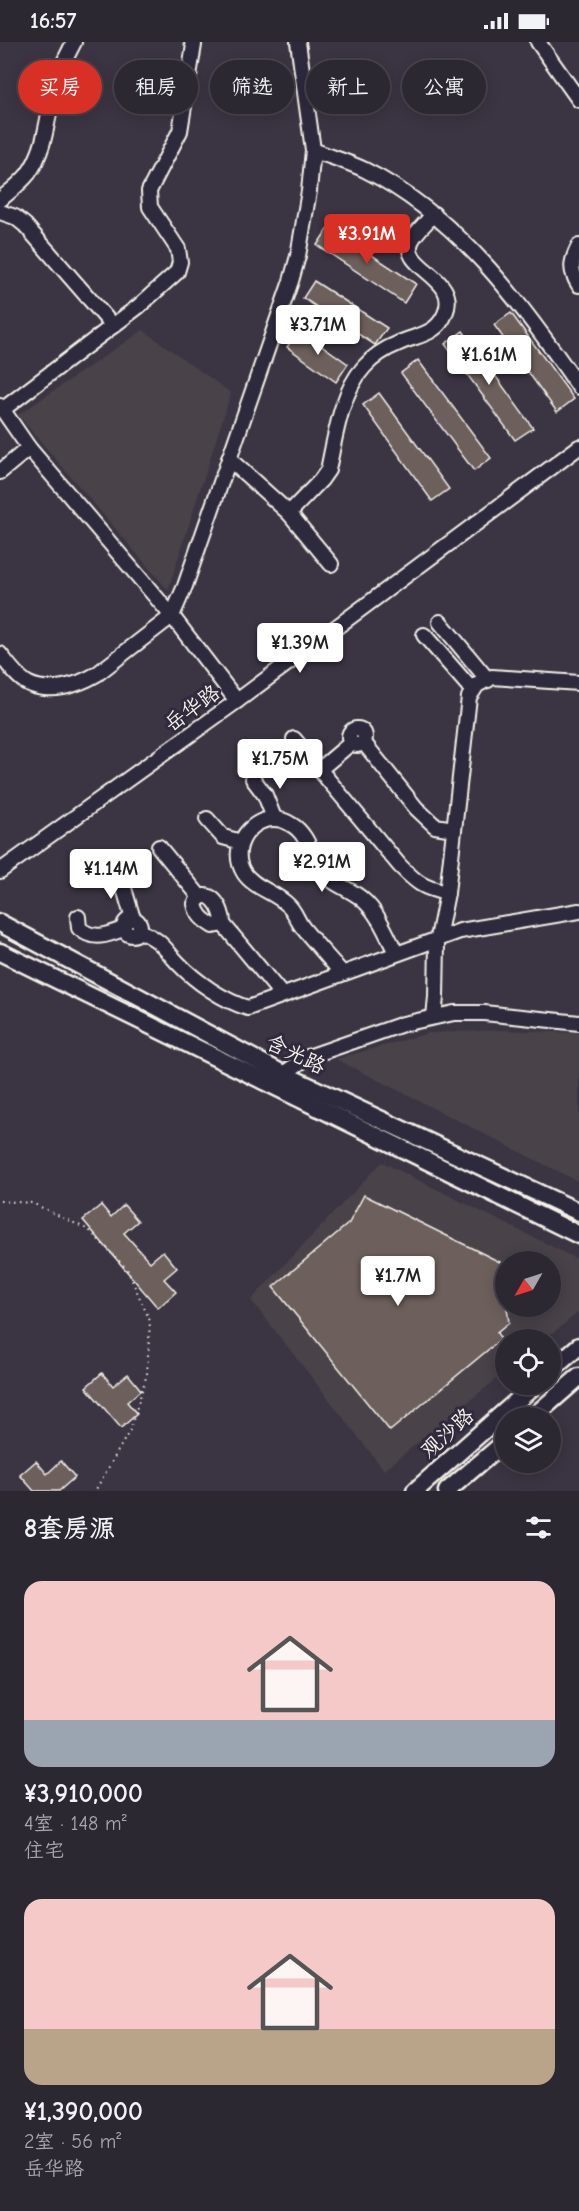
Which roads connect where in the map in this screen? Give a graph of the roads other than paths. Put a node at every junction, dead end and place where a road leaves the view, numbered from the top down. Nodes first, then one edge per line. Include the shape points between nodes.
1 (74, 42) edge
2 (192, 42) edge
3 (298, 42) edge
4 (538, 42) edge
5 (579, 100) edge
6 (313, 150) junction
7 (0, 200) edge
8 (0, 212) edge
9 (434, 214) junction
10 (579, 246) edge
11 (579, 285) edge
12 (113, 326) junction
13 (579, 387) edge
14 (1, 408) edge
15 (579, 447) edge
16 (29, 448) junction
17 (229, 459) junction
18 (0, 472) edge
19 (289, 513) junction
20 (331, 564) dead end
21 (172, 616) junction
22 (440, 622) dead end
23 (424, 635) dead end
24 (0, 654) edge
25 (488, 680) junction
26 (579, 683) edge
27 (473, 691) junction
28 (237, 701) junction
29 (294, 739) dead end
30 (320, 770) junction
31 (253, 779) dead end
32 (274, 818) junction
33 (207, 819) dead end
34 (454, 829) junction
35 (241, 842) junction
36 (159, 847) dead end
37 (0, 871) edge
38 (124, 879) dead end
39 (447, 893) junction
40 (200, 897) junction
41 (579, 911) edge
42 (78, 916) dead end
43 (0, 922) edge
44 (223, 924) junction
45 (132, 926) junction
46 (437, 938) junction
47 (0, 952) edge
48 (396, 953) junction
49 (342, 973) junction
50 (282, 995) junction
51 (434, 1017) junction
52 (579, 1023) edge
53 (283, 1074) junction
54 (579, 1212) edge
55 (579, 1236) edge
56 (579, 1346) edge
57 (561, 1362) edge
58 (579, 1377) edge
59 (524, 1395) edge
60 (545, 1407) edge
61 (495, 1450) edge
62 (416, 1491) edge
63 (447, 1491) edge

1 - 7 street via 55,85 48,130 34,165
2 - 12 street via 180,131 149,191 150,207 178,249 180,262 177,272
3 - 6 street
4 - 5 street
6 - 9 street via 364,170
6 - 17 street via 298,256
8 - 12 street via 25,225
9 - 13 street via 456,233 536,325
9 - 19 street via 410,243 410,251 448,294 445,314 432,331 399,342 363,368 351,386 328,470
10 - 11 street via 571,268
12 - 14 street
14 - 16 street
15 - 28 street, 岳华路
16 - 18 street
16 - 21 street
17 - 19 street
17 - 21 street
19 - 20 street
21 - 24 street via 97,674 72,685 30,684
21 - 28 street
22 - 25 street
23 - 27 street
25 - 26 street via 492,677
25 - 27 street
27 - 34 street via 469,697
28 - 37 street, 岳华路
29 - 30 street
30 - 34 street via 357,743 435,826
30 - 39 street via 417,884
31 - 32 street
32 - 35 street via 253,826
32 - 48 street via 294,826 304,836 327,877 363,899
33 - 35 street via 223,837
34 - 39 street
35 - 49 street via 238,859 245,874 290,906 301,926
36 - 40 street
38 - 45 street
39 - 46 street
40 - 44 street via 212,898 220,906
40 - 44 street via 195,904 197,913 213,926
41 - 46 street
42 - 45 street via 79,928 95,936
43 - 53 main road, 含光路
44 - 50 street
45 - 50 street via 161,942 192,976 235,1004 249,1008
46 - 48 street
46 - 51 street
47 - 55 main road, 含光路
48 - 49 street
49 - 50 street
51 - 52 street via 484,1013
51 - 53 street via 308,1056
53 - 54 main road, 含光路
56 - 57 main road
58 - 60 main road
59 - 62 main road, 观沙路
61 - 63 main road, 观沙路

